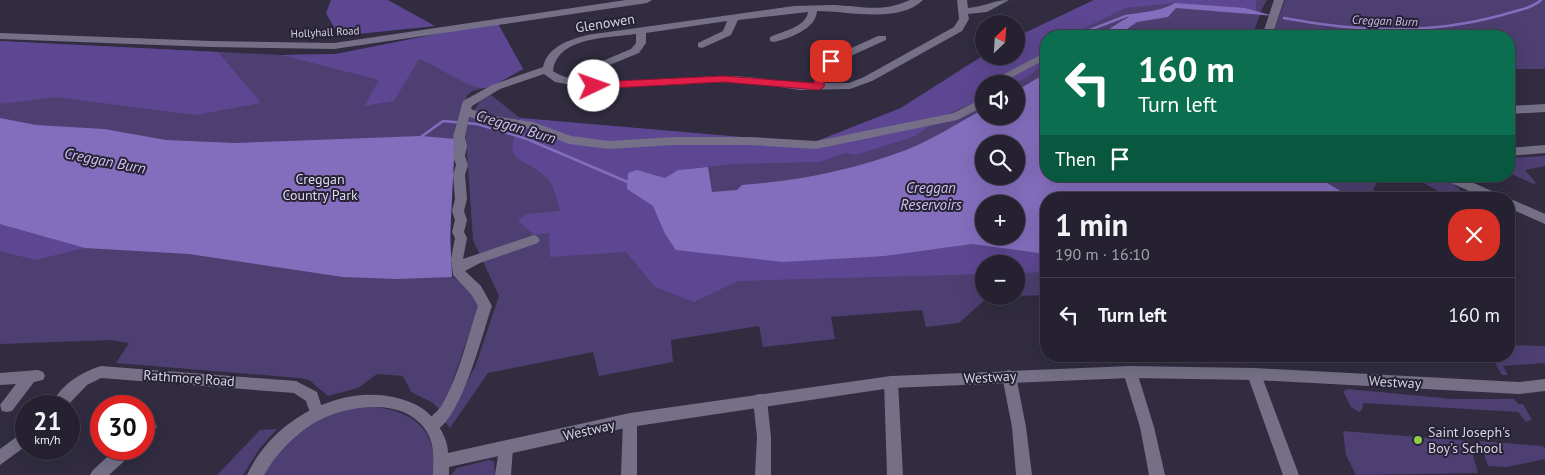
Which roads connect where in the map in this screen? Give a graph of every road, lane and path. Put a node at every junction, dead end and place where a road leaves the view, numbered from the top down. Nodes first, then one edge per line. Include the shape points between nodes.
1 (647, 0) edge
2 (918, 0) edge
3 (962, 0) edge
4 (1004, 0) edge
5 (1279, 0) edge
6 (855, 5) edge
7 (813, 7) junction
8 (964, 12) junction
9 (733, 19) junction
10 (1269, 30) edge
11 (641, 31) junction
12 (0, 36) edge
13 (774, 38) dead end
14 (882, 38) dead end
15 (702, 45) dead end
16 (1040, 58) edge
17 (597, 67) dead end
18 (548, 69) junction
19 (1007, 75) edge
20 (819, 87) junction
21 (975, 106) edge
22 (1545, 108) edge
23 (1515, 110) edge
24 (463, 118) junction
25 (1545, 149) edge
26 (1515, 152) edge
27 (1455, 182) edge
28 (1471, 192) edge
29 (1515, 206) edge
30 (1545, 219) edge
31 (534, 240) dead end
32 (459, 268) junction
33 (1130, 372) junction
34 (1254, 374) junction
35 (1009, 376) junction
36 (0, 379) edge
37 (891, 382) junction
38 (1545, 385) edge
39 (68, 395) edge
40 (760, 400) junction
41 (7, 406) dead end
42 (317, 414) junction
43 (630, 420) junction
44 (432, 426) junction
45 (15, 445) edge
46 (505, 448) junction
47 (0, 458) edge
48 (115, 460) edge
49 (442, 468) edge
50 (98, 475) edge
51 (256, 475) edge
52 (503, 475) edge
53 (630, 475) edge
54 (763, 475) edge
55 (895, 475) edge
56 (1024, 475) edge
57 (1157, 475) edge
58 (1291, 475) edge

1 - 12 street, Hollyhall Road via 334,46
2 - 6 street, Glenowen via 878,12
3 - 8 street
4 - 8 street via 984,10
5 - 10 street
6 - 7 street, Glenowen
7 - 9 street, Glenowen
7 - 13 street via 812,18 806,25
8 - 20 street via 964,20 952,34 868,80 850,86
9 - 11 street, Glenowen
9 - 15 street via 728,33
11 - 17 street via 641,43 636,51
11 - 18 street, Glenowen via 570,43 554,53
14 - 20 street via 831,61 820,70
16 - 19 street
18 - 20 street via 559,80 586,85 723,79
18 - 24 street via 523,76 467,104
21 - 24 street via 957,116 816,145 673,141 609,145 569,140 533,126
22 - 23 street
24 - 32 street via 459,137 462,165 459,175
25 - 26 street
27 - 28 street
29 - 30 street
31 - 32 street via 475,259
32 - 44 street via 459,275 476,290 485,306 458,386 446,412
33 - 34 street, Westway
33 - 35 street, Westway
33 - 57 street
34 - 38 street, Westway via 1519,388
34 - 58 street
35 - 37 street, Westway
35 - 56 street
36 - 41 street via 34,376
37 - 40 street, Westway
37 - 55 street
39 - 42 street, Rathmore Road via 88,375 101,372 296,386 312,397
40 - 43 street, Westway
40 - 54 street via 764,437
42 - 44 street via 362,400 383,400 402,404 419,413
42 - 51 street via 279,442
43 - 46 street, Westway
43 - 53 street
44 - 49 street via 440,442
45 - 47 street
46 - 49 street, Westway
46 - 52 street
48 - 50 street

